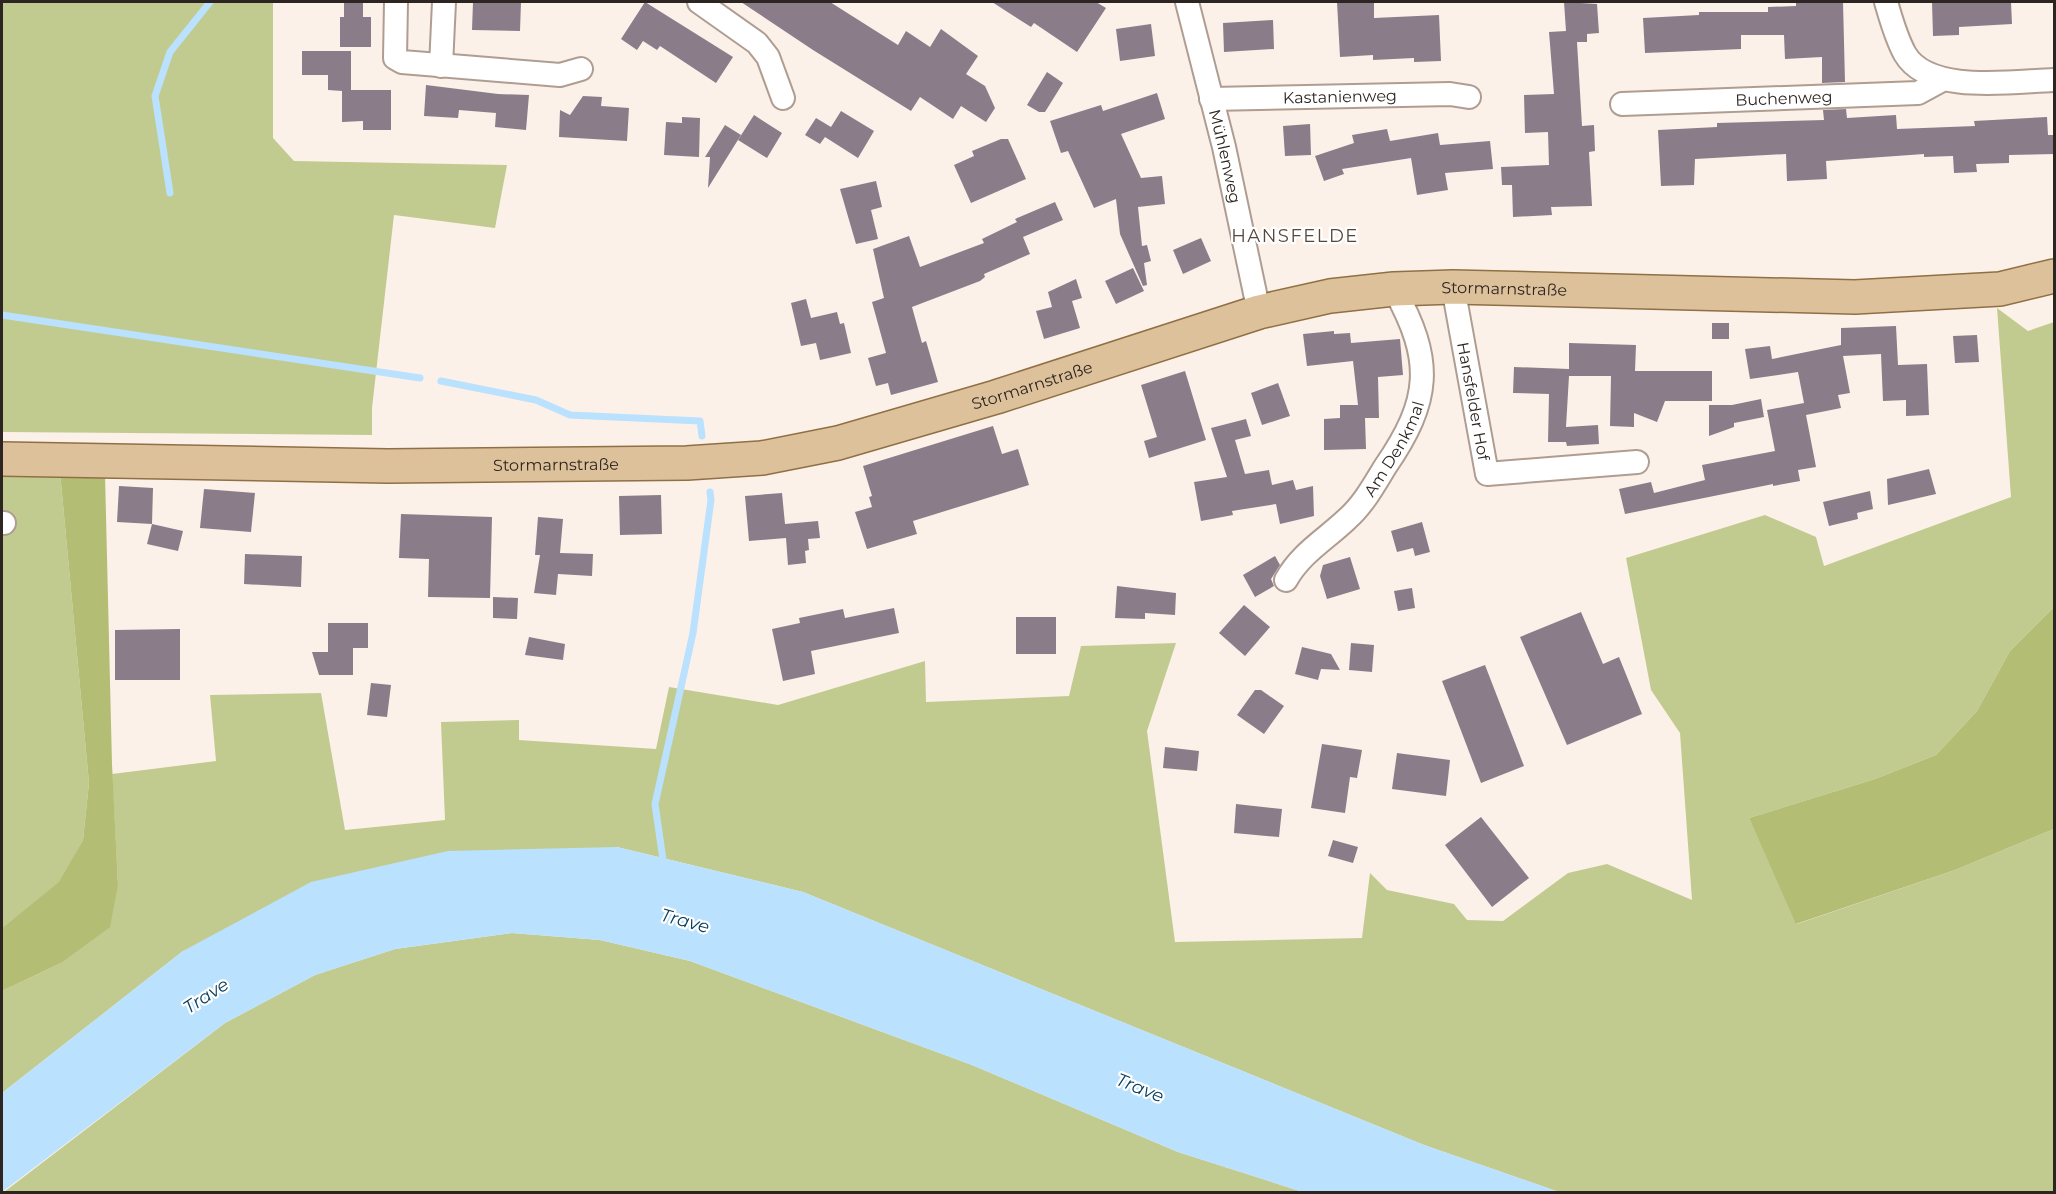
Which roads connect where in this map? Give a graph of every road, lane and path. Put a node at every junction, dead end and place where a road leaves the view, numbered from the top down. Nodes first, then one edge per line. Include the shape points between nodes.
1 (396, 2) edge
2 (444, 2) edge
3 (699, 2) edge
4 (1187, 2) edge
5 (1886, 2) edge
6 (441, 66) junction
7 (581, 69) dead end
8 (1942, 80) junction
9 (2055, 80) edge
10 (1469, 96) dead end
11 (783, 98) dead end
12 (1211, 99) junction
13 (1622, 104) dead end
14 (2055, 276) edge
15 (1453, 287) junction
16 (1394, 289) junction
17 (1259, 312) junction
18 (2, 459) edge
19 (1637, 462) dead end
20 (1286, 580) dead end

1 - 6 street via 395,58
2 - 6 street
3 - 11 street via 757,43 768,57
4 - 12 street, Mühlenweg
5 - 8 street, Buchenweg via 1906,56
6 - 7 street via 560,75
8 - 9 street, Buchenweg
8 - 13 street, Buchenweg via 1918,93
10 - 12 street, Kastanienweg
12 - 17 street, Mühlenweg
14 - 15 main road, Stormarnstraße via 2000,290 1855,297
15 - 16 main road, Stormarnstraße
15 - 19 street, Hansfelder Hof via 1487,474
16 - 17 main road, Stormarnstraße via 1330,296
16 - 20 street, Am Denkmal via 1413,323 1424,378 1414,422 1360,506 1296,562
17 - 18 main road, Stormarnstraße via 849,440 762,458 687,463 388,466

